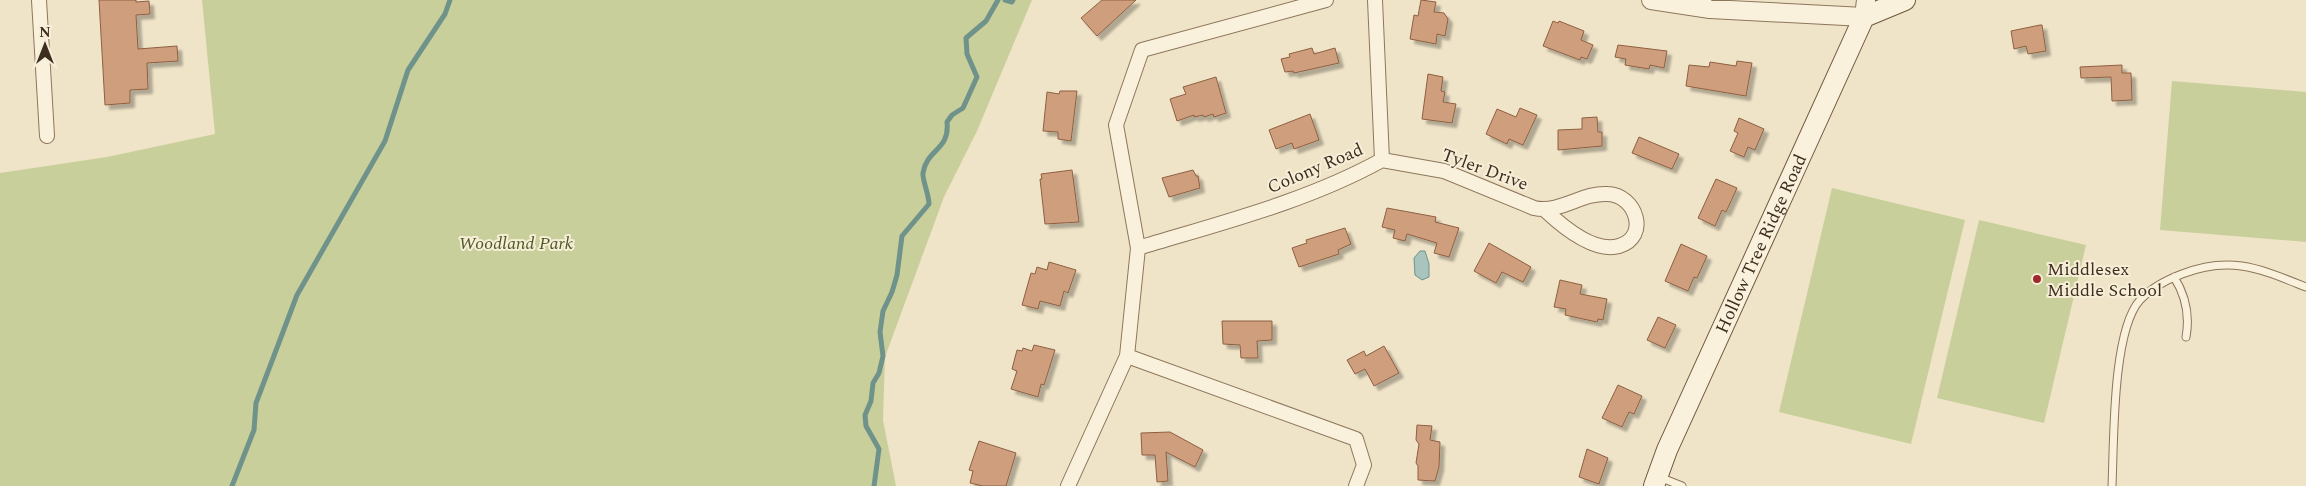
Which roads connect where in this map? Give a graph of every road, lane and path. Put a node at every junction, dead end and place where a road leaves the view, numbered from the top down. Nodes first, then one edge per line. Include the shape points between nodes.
1 (39, 0) edge
2 (1326, 0) edge
3 (1375, 0) edge
4 (1651, 0) edge
5 (1906, 0) edge
6 (1865, 8) edge
7 (47, 136) dead end
8 (1382, 160) junction
9 (1546, 210) junction
10 (1138, 248) junction
11 (2174, 277) junction
12 (2306, 287) edge
13 (2186, 337) dead end
14 (1127, 356) junction
15 (1656, 481) edge
16 (1068, 486) edge
17 (1356, 486) edge
18 (1682, 486) edge
19 (2112, 486) edge

1 - 7 street
2 - 10 street via 1142,50 1116,125
3 - 8 street, Colony Road
4 - 6 street via 1710,9
5 - 6 main road
6 - 15 main road, Hollow Tree Ridge Road
8 - 9 street, Tyler Drive via 1444,171
8 - 10 street, Colony Road via 1349,178 1270,208
9 - 9 street, Tyler Drive via 1608,194 1627,202 1638,224 1628,242 1608,247 1578,237
10 - 14 street
11 - 12 lane via 2225,264 2256,268
11 - 13 lane via 2188,308
11 - 19 lane via 2162,282 2139,301 2126,325 2120,354
14 - 16 street
14 - 17 street via 1356,439 1364,465
15 - 18 lane

